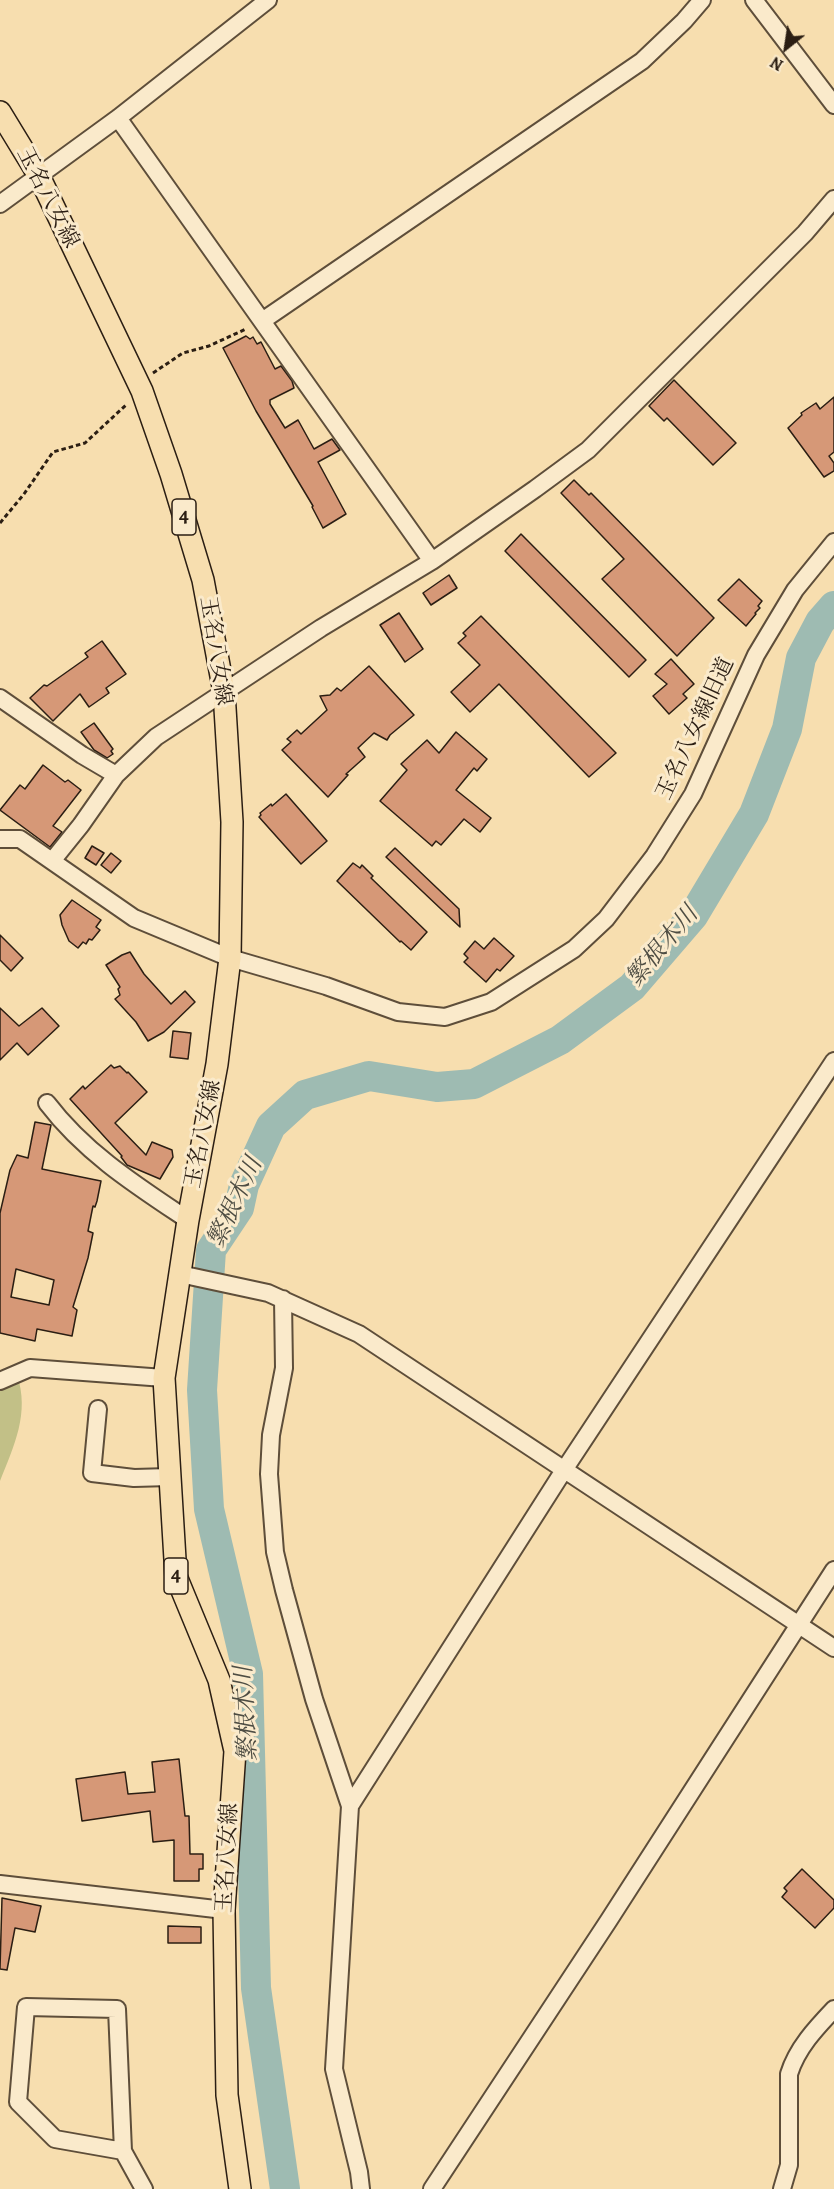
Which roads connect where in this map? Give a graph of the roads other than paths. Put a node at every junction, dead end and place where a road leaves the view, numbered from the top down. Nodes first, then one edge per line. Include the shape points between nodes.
1 (268, 0) edge
2 (702, 0) edge
3 (754, 0) edge
4 (834, 105) edge
5 (0, 112) edge
6 (118, 118) junction
7 (39, 176) junction
8 (834, 200) edge
9 (0, 204) edge
10 (262, 321) junction
11 (834, 542) edge
12 (432, 561) junction
13 (224, 692) junction
14 (0, 698) edge
15 (116, 775) junction
16 (0, 838) edge
17 (52, 861) junction
18 (230, 958) junction
19 (834, 1061) edge
20 (47, 1103) dead end
21 (188, 1220) junction
22 (188, 1276) junction
23 (275, 1296) junction
24 (164, 1378) junction
25 (0, 1381) edge
26 (98, 1409) dead end
27 (564, 1470) junction
28 (170, 1477) junction
29 (834, 1570) edge
30 (799, 1625) junction
31 (834, 1648) edge
32 (350, 1806) junction
33 (0, 1884) edge
34 (224, 1910) junction
35 (834, 2009) edge
36 (123, 2151) junction
37 (144, 2189) edge
38 (240, 2189) edge
39 (361, 2189) edge
40 (432, 2189) edge
41 (782, 2189) edge

1 - 6 street
2 - 10 street via 642,61
3 - 4 street
5 - 7 main road, 玉名八女線 / 4
6 - 7 street
6 - 10 street
7 - 9 street
7 - 13 main road, 玉名八女線 / 4 via 142,391 203,580
8 - 12 street via 588,450
10 - 12 street
11 - 18 street, 玉名八女線旧道 via 795,590 756,655 693,794 654,856 606,919 574,949 491,1002 445,1017 398,1012
12 - 13 street
13 - 15 street via 156,737
13 - 18 main road, 玉名八女線 / 4 via 231,822
14 - 15 street
15 - 17 street
16 - 17 street, 玉名八女線旧道 via 20,839
17 - 18 street, 玉名八女線旧道 via 134,918
18 - 21 main road, 玉名八女線 / 4 via 218,1064
19 - 27 street
20 - 21 street via 89,1150
21 - 22 main road, 玉名八女線 / 4
22 - 23 street
22 - 24 main road, 玉名八女線 / 4
23 - 27 street via 359,1334
23 - 32 street via 284,1368 268,1474 275,1552 314,1699
24 - 25 street via 30,1368
24 - 28 main road, 玉名八女線 / 4
26 - 28 street via 92,1473
27 - 30 street
27 - 32 street
28 - 34 main road, 玉名八女線 / 4 via 176,1576 219,1680 235,1751
29 - 30 street
30 - 31 street
30 - 40 street
32 - 39 street via 334,2069
33 - 34 street
34 - 38 main road, 玉名八女線 / 4 via 227,2095
35 - 41 street via 807,2040 789,2074 789,2165
36 - 36 street via 117,2009 26,2007 18,2102 55,2139
36 - 37 street

